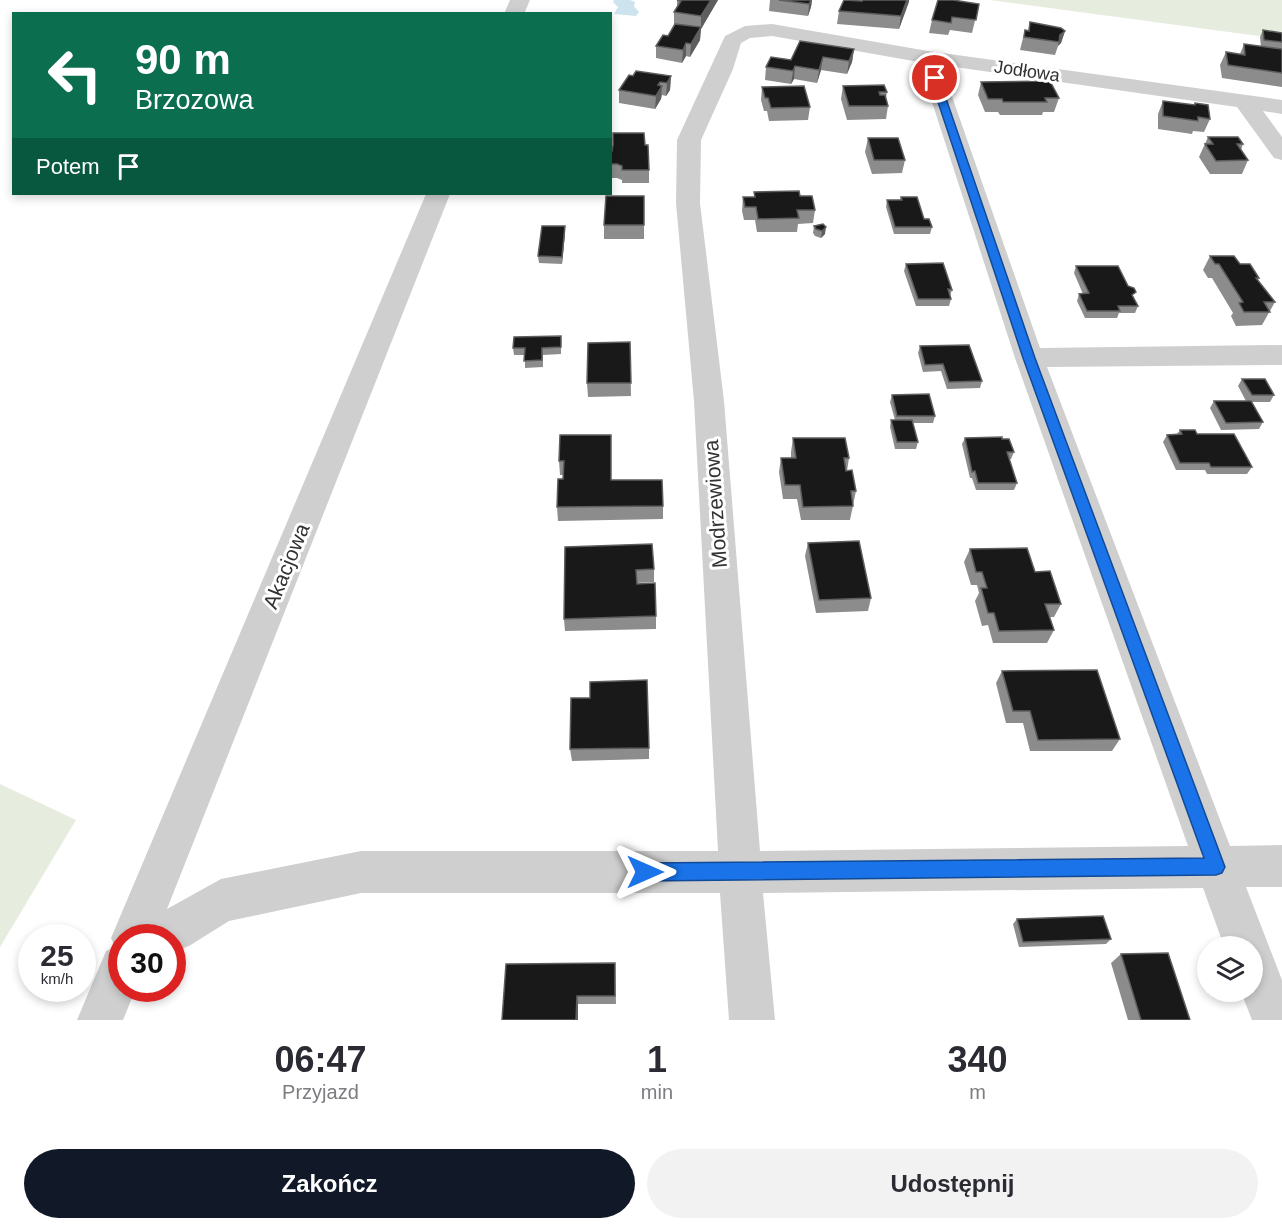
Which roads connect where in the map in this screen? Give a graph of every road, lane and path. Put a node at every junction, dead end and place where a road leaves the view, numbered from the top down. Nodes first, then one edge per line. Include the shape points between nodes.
1 (772, 30) joint
2 (928, 57) junction
3 (1244, 101) junction
4 (1282, 107) edge
5 (1282, 153) edge
6 (438, 195) edge
7 (1282, 355) edge
8 (1029, 358) junction
9 (1282, 866) edge
10 (1216, 867) junction
11 (740, 872) junction
12 (139, 924) edge
13 (182, 924) edge
14 (1242, 936) edge
15 (1263, 990) edge
16 (108, 1001) edge
17 (100, 1020) edge
18 (752, 1020) edge
19 (1275, 1020) edge

1 - 2 street, Jodłowa
1 - 11 street, Modrzewiowa via 746,32 732,40 689,140 687,159 710,413
2 - 3 street, Jodłowa
2 - 8 street
3 - 4 street, Jodłowa
3 - 5 street
6 - 12 street, Akacjowa
7 - 8 street
8 - 10 street
9 - 10 street
10 - 11 street
10 - 14 street
11 - 13 street via 361,872 221,901
11 - 18 street, Modrzewiowa
15 - 19 street
16 - 17 street

